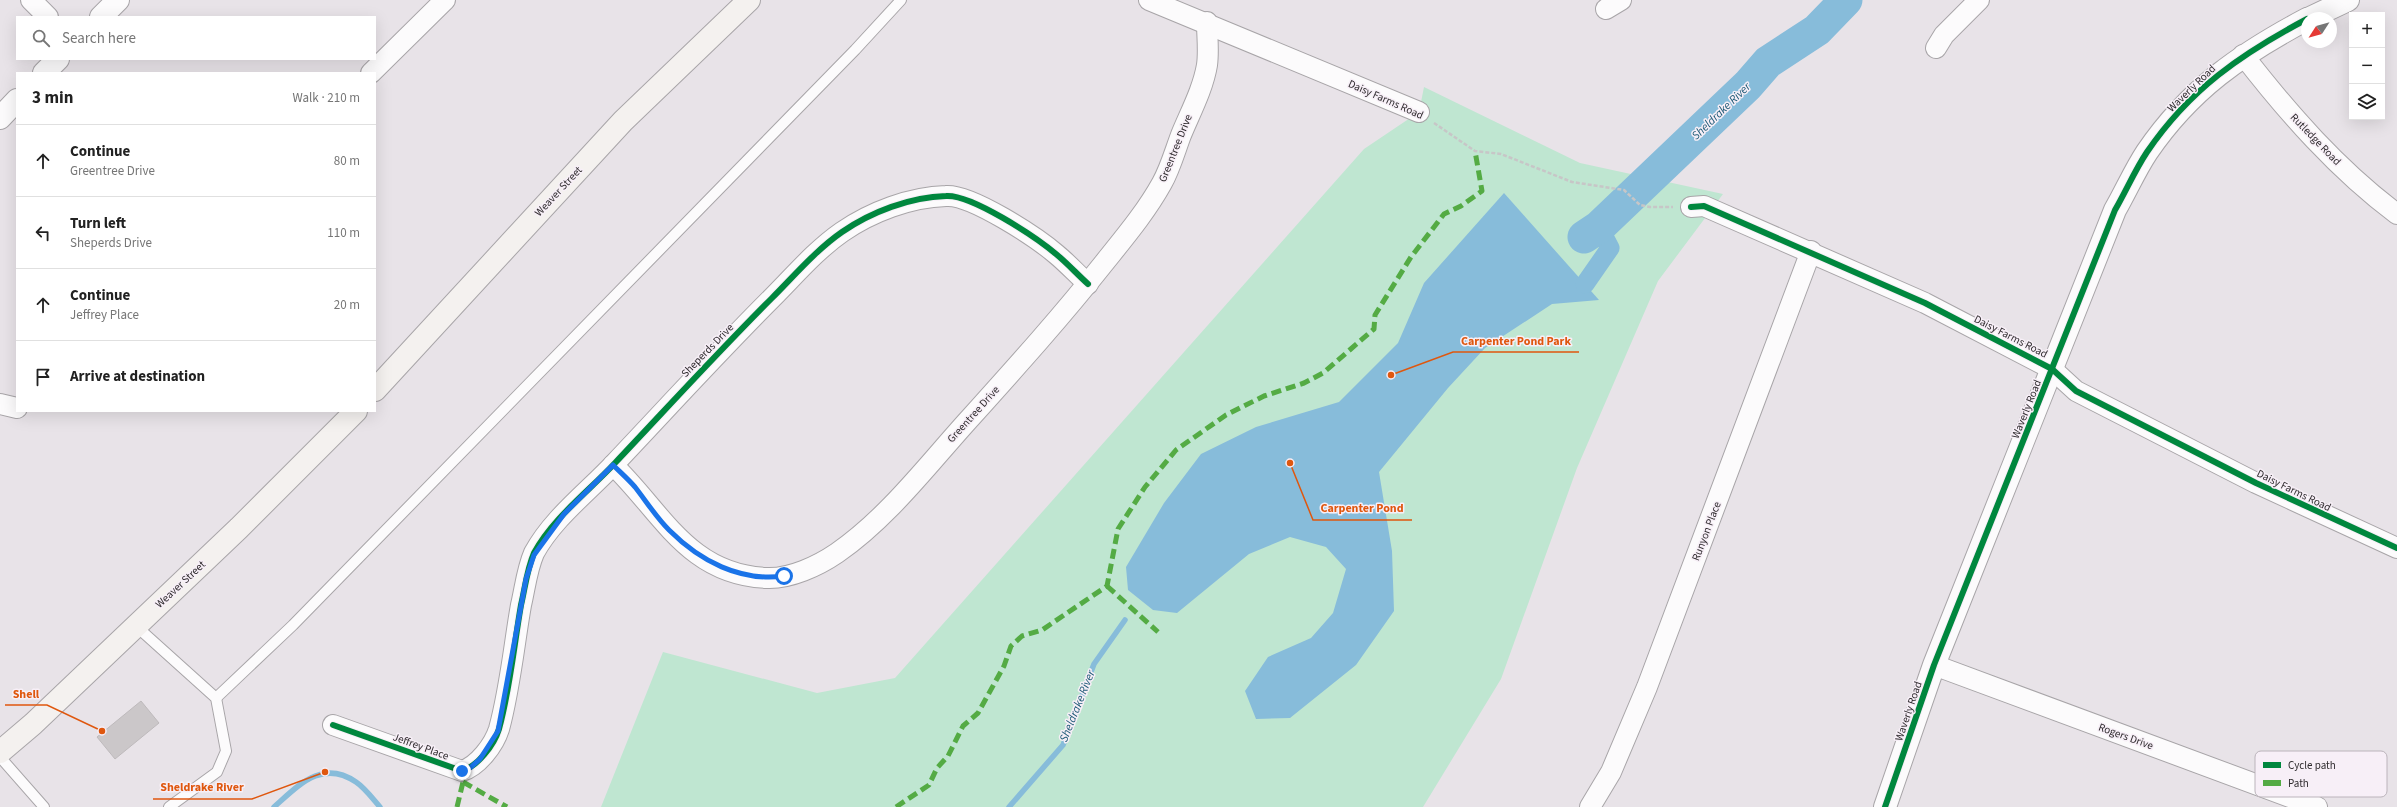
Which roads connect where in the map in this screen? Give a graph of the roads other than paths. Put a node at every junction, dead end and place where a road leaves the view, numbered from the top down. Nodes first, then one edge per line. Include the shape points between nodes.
1 (31, 0) edge
2 (118, 0) edge
3 (445, 0) edge
4 (749, 0) edge
5 (901, 0) edge
6 (1149, 0) edge
7 (1979, 0) edge
8 (2348, 0) edge
9 (1180, 4) edge
10 (2323, 12) edge
11 (47, 16) edge
12 (102, 16) edge
13 (1206, 22) junction
14 (2301, 22) edge
15 (1936, 48) dead end
16 (2243, 55) junction
17 (57, 60) edge
18 (45, 72) edge
19 (372, 72) edge
20 (16, 101) edge
21 (1419, 112) road end
22 (0, 118) edge
23 (1691, 207) road end
24 (2397, 214) edge
25 (1811, 251) junction
26 (1088, 284) junction
27 (2052, 369) junction
28 (376, 389) edge
29 (0, 404) edge
30 (16, 408) edge
31 (355, 412) edge
32 (613, 465) junction
33 (2397, 548) edge
34 (136, 626) junction
35 (1934, 665) junction
36 (216, 698) junction
37 (334, 725) dead end
38 (492, 741) joint
39 (0, 752) edge
40 (0, 757) edge
41 (2255, 784) edge
42 (2290, 797) edge
43 (44, 807) edge
44 (169, 807) edge
45 (1590, 807) edge
46 (1885, 807) edge
47 (2317, 807) edge

1 - 11 street
2 - 12 street
3 - 19 street
4 - 28 main road, Weaver Street via 622,121
5 - 36 lane via 293,625
6 - 9 street, Daisy Farms Road
7 - 15 street via 1944,35
8 - 10 street
9 - 13 street, Daisy Farms Road
13 - 21 street, Daisy Farms Road
13 - 26 street, Greentree Drive via 1207,64 1162,182 1130,231
14 - 16 street, Waverly Road
16 - 24 street, Rutledge Road via 2270,91 2323,148 2368,191
16 - 27 street, Waverly Road via 2178,112 2147,152 2115,210
17 - 18 street
20 - 22 street
23 - 25 street, Daisy Farms Road via 1704,206
25 - 27 street, Daisy Farms Road via 1925,303
25 - 45 street, Runyon Place via 1647,687 1611,772
26 - 32 street, Sheperds Drive via 1056,253 971,201 949,195 899,205 858,222 841,232 817,253 711,359
26 - 32 street, Greentree Drive via 882,516 837,553 814,567 768,578 739,574 720,567 695,553 668,529 634,485
27 - 33 street, Daisy Farms Road via 2076,391 2256,483
27 - 35 street, Waverly Road
29 - 30 street
31 - 34 main road, Weaver Street
32 - 38 street, Sheperds Drive via 564,514 534,555 526,579 498,731
34 - 36 lane
34 - 39 main road, Weaver Street
35 - 41 street, Rogers Drive
35 - 46 street, Waverly Road
36 - 44 lane via 226,751 217,772
37 - 38 street, Jeffrey Place via 462,771 480,759
40 - 43 lane
42 - 47 street, Rogers Drive

